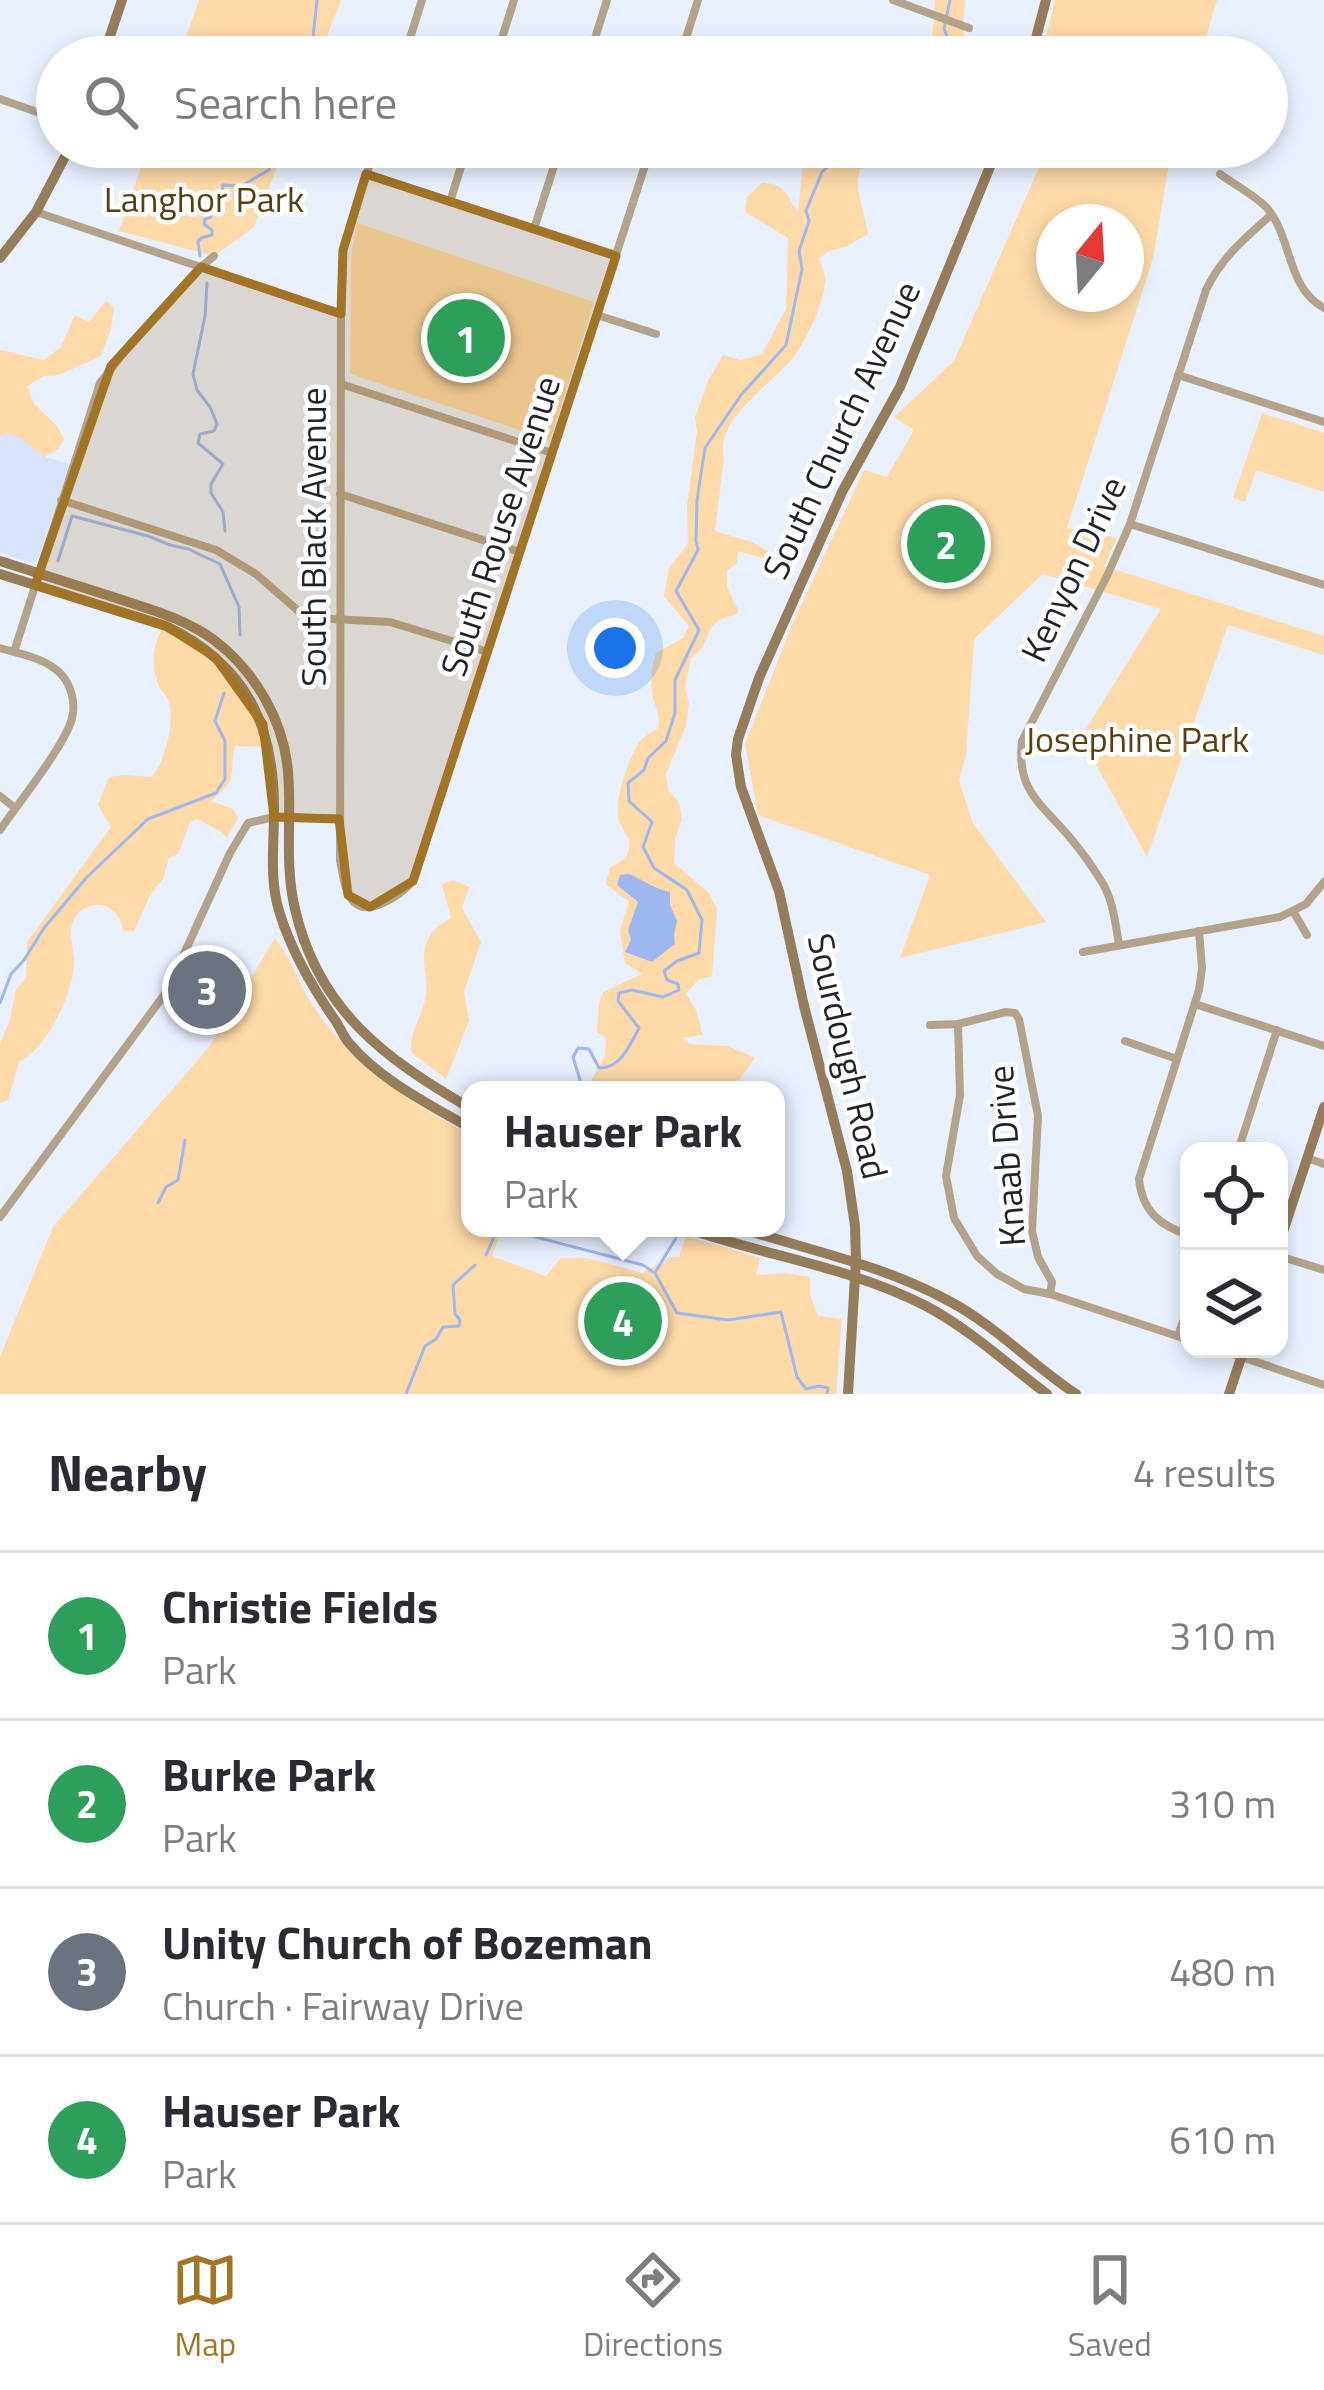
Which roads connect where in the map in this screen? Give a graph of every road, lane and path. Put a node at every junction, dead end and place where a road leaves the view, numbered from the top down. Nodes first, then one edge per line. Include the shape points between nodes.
1 (122, 0) edge
2 (422, 0) edge
3 (514, 0) edge
4 (607, 0) edge
5 (698, 0) edge
6 (893, 0) edge
7 (1046, 0) edge
8 (969, 28) dead end
9 (110, 36) edge
10 (411, 36) edge
11 (503, 36) edge
12 (596, 36) edge
13 (687, 36) edge
14 (1037, 36) edge
15 (0, 98) edge
16 (36, 111) edge
17 (59, 168) edge
18 (368, 168) edge
19 (461, 168) edge
20 (553, 168) edge
21 (644, 168) edge
22 (990, 168) edge
23 (366, 174) junction
24 (1220, 174) dead end
25 (450, 202) junction
26 (35, 212) junction
27 (1271, 215) junction
28 (534, 229) junction
29 (214, 256) dead end
30 (616, 256) junction
31 (0, 258) edge
32 (201, 267) junction
33 (1324, 308) edge
34 (341, 314) junction
35 (597, 315) junction
36 (656, 334) dead end
37 (1178, 375) junction
38 (341, 384) junction
39 (1324, 422) edge
40 (553, 453) junction
41 (340, 494) junction
42 (62, 500) junction
43 (1130, 524) junction
44 (520, 552) junction
45 (0, 561) edge
46 (0, 574) edge
47 (37, 579) junction
48 (1324, 585) edge
49 (340, 620) junction
50 (0, 648) edge
51 (14, 652) junction
52 (488, 652) junction
53 (738, 739) joint
54 (0, 796) edge
55 (15, 808) junction
56 (274, 817) junction
57 (289, 819) junction
58 (339, 819) junction
59 (0, 830) edge
60 (1324, 882) edge
61 (378, 904) joint
62 (1293, 911) junction
63 (1198, 931) junction
64 (1307, 935) dead end
65 (1119, 944) junction
66 (1083, 952) dead end
67 (1195, 1004) junction
68 (958, 1024) junction
69 (930, 1025) dead end
70 (1276, 1030) junction
71 (1125, 1041) dead end
72 (1324, 1046) edge
73 (1177, 1059) junction
74 (461, 1102) edge
75 (1324, 1107) edge
76 (461, 1122) edge
77 (1241, 1142) edge
78 (1307, 1159) junction
79 (1324, 1164) edge
80 (0, 1217) edge
81 (1288, 1217) edge
82 (1180, 1231) edge
83 (718, 1237) edge
84 (773, 1237) edge
85 (1288, 1259) edge
86 (856, 1260) junction
87 (1324, 1270) edge
88 (855, 1276) junction
89 (1051, 1294) junction
90 (1180, 1337) edge
91 (1241, 1358) edge
92 (1256, 1358) edge
93 (1324, 1385) edge
94 (848, 1394) edge
95 (1047, 1394) edge
96 (1076, 1394) edge
97 (1229, 1394) edge

1 - 9 main road
2 - 10 street
3 - 11 street
4 - 12 street
5 - 13 street
6 - 8 street
7 - 14 main road
15 - 16 street
17 - 26 main road
18 - 23 street, South Black Avenue
19 - 25 street
20 - 28 street
21 - 30 street, South Rouse Avenue
22 - 53 main road, South Church Avenue via 913,357 842,492
23 - 25 street
23 - 34 street, South Black Avenue via 344,250
24 - 27 street
25 - 28 street
26 - 31 main road
26 - 32 street
27 - 33 street via 1301,288
27 - 37 street, Kenyon Drive via 1216,267
28 - 30 street
29 - 32 street
30 - 35 street, South Rouse Avenue
32 - 34 street
32 - 42 street via 100,383
34 - 38 street, South Black Avenue
35 - 36 street
35 - 40 street, South Rouse Avenue
37 - 39 street
37 - 43 street, Kenyon Drive
38 - 40 street
38 - 41 street, South Black Avenue
40 - 44 street, South Rouse Avenue
41 - 44 street
41 - 49 street, South Black Avenue
42 - 47 street
42 - 49 street via 215,550 303,615
43 - 48 street
43 - 65 street, Kenyon Drive via 1022,741 1020,765 1034,800 1102,882
44 - 52 street, South Rouse Avenue
45 - 47 main road
46 - 47 main road
47 - 51 street
47 - 56 main road via 166,626 215,657 263,724
47 - 57 main road via 167,614 232,656 280,734
49 - 52 street via 390,622
49 - 58 street, South Black Avenue
50 - 51 street
51 - 55 street via 61,674 73,710
52 - 61 street, South Rouse Avenue via 413,881
53 - 86 main road, Sourdough Road via 741,787 773,871 839,1134
54 - 55 street
55 - 59 street
56 - 57 street
56 - 76 main road via 278,910 321,1001 366,1059
56 - 80 street via 248,823 239,836 167,991
57 - 58 street
57 - 74 main road via 295,910 331,993 390,1058
58 - 61 street, South Black Avenue via 349,895 362,908
60 - 62 street
62 - 63 street
62 - 64 street
63 - 65 street
63 - 67 street
65 - 66 street
67 - 70 street
67 - 73 street
68 - 69 street
68 - 89 street via 960,1095 946,1176 954,1218 997,1274
68 - 89 street, Knaab Drive via 1015,1012 1021,1025 1038,1117 1032,1231
70 - 72 street
70 - 77 street
71 - 73 street
73 - 82 street via 1139,1179 1156,1220
75 - 78 main road
78 - 79 street
78 - 81 main road
83 - 88 main road
84 - 86 main road
85 - 87 street
86 - 88 main road, Sourdough Road
86 - 96 main road via 953,1303
88 - 94 main road, Sourdough Road
88 - 95 main road via 950,1319
89 - 90 street
91 - 97 main road
92 - 93 street

